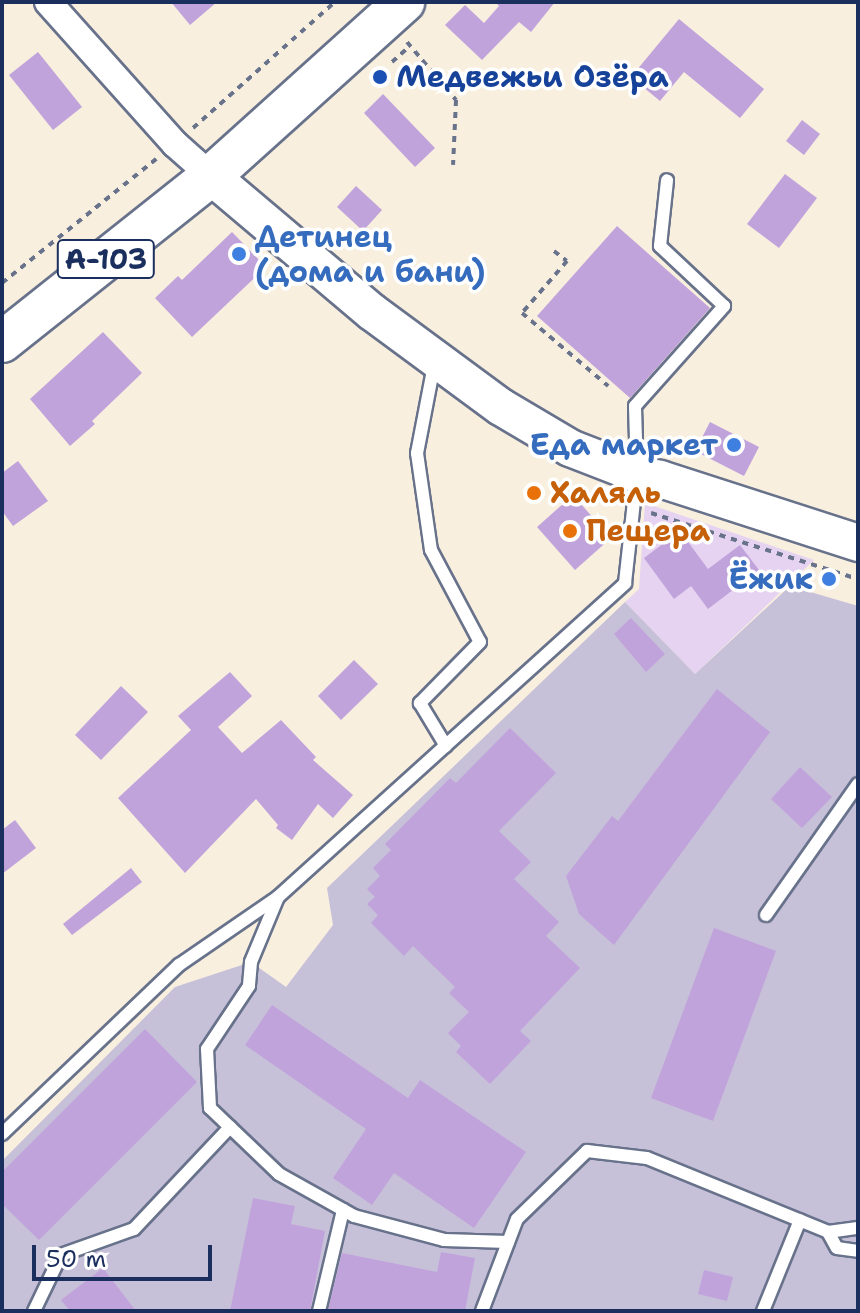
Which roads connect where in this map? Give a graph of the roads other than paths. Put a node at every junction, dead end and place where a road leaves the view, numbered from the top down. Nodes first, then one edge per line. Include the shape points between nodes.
1 (48, 2) edge
2 (404, 2) edge
3 (211, 176) junction
4 (667, 180) dead end
5 (2, 342) edge
6 (435, 358) junction
7 (635, 491) junction
8 (858, 543) edge
9 (446, 746) junction
10 (858, 784) edge
11 (278, 897) junction
12 (766, 915) dead end
13 (230, 1127) junction
14 (2, 1134) edge
15 (343, 1210) junction
16 (800, 1220) junction
17 (858, 1228) edge
18 (828, 1232) junction
19 (508, 1242) junction
20 (858, 1251) edge
21 (34, 1311) edge
22 (319, 1311) edge
23 (482, 1311) edge
24 (763, 1311) edge

1 - 3 street via 175,144
2 - 3 main road, А-103
3 - 5 main road, А-103
3 - 6 main road via 372,312
4 - 7 lane via 660,246 724,306 635,406
6 - 7 main road via 501,407
6 - 9 lane via 417,453 431,550 480,642 420,703
7 - 8 main road via 660,479
7 - 9 lane via 625,583
9 - 11 lane
10 - 12 lane
11 - 13 lane via 251,962 249,986 207,1049 210,1108
11 - 14 lane via 179,965
13 - 15 lane via 279,1174
13 - 21 lane via 134,1229 61,1255
15 - 19 lane via 444,1240
15 - 22 lane
16 - 18 lane
16 - 19 lane via 647,1158 587,1151 517,1219
16 - 24 lane
17 - 18 lane
18 - 20 lane via 837,1248
19 - 23 lane

